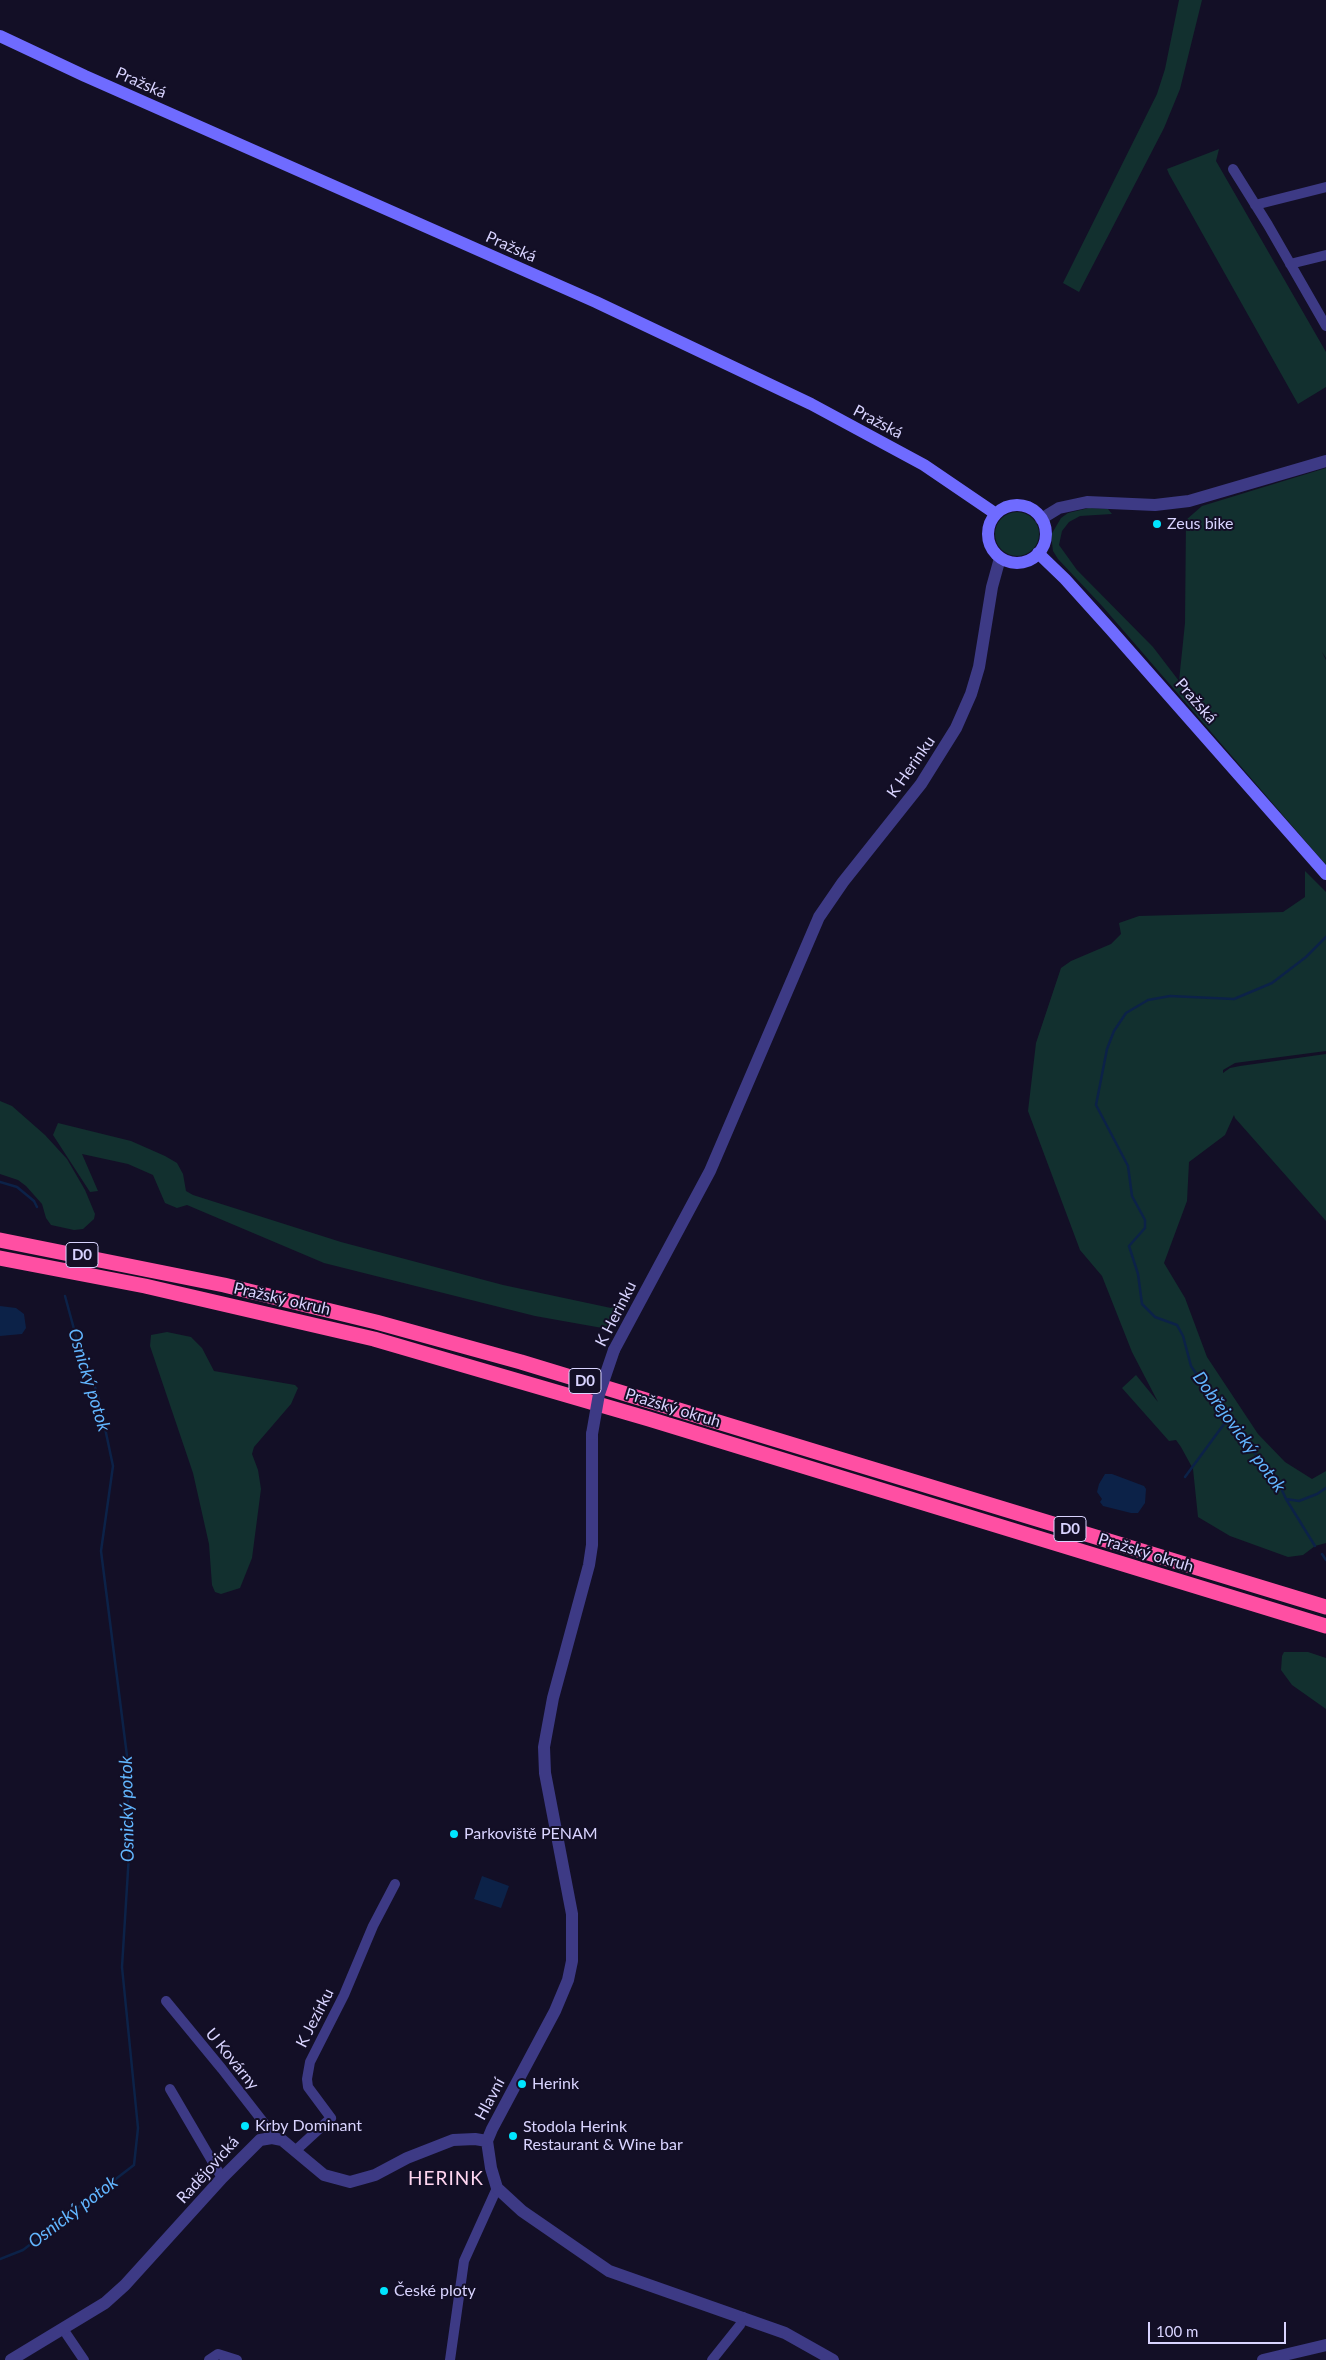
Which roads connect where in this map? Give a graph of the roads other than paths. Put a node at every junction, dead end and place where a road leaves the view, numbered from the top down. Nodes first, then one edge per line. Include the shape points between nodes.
1 (0, 36) edge
2 (1233, 169) dead end
3 (1326, 187) edge
4 (1255, 205) junction
5 (1326, 255) edge
6 (1290, 264) junction
7 (1326, 326) edge
8 (1326, 461) edge
9 (996, 514) junction
10 (1041, 519) junction
11 (1038, 554) junction
12 (1000, 558) junction
13 (1326, 874) edge
14 (0, 1240) edge
15 (0, 1258) edge
16 (1326, 1607) edge
17 (1326, 1626) edge
18 (544, 1747) joint
19 (395, 1884) dead end
20 (166, 2001) dead end
21 (170, 2089) dead end
22 (272, 2138) junction
23 (487, 2141) junction
24 (295, 2151) junction
25 (222, 2178) junction
26 (497, 2188) junction
27 (743, 2317) junction
28 (63, 2330) junction
29 (1326, 2345) edge
30 (11, 2360) edge
31 (84, 2360) edge
32 (209, 2360) edge
33 (237, 2360) edge
34 (450, 2360) edge
35 (712, 2360) edge
36 (833, 2360) edge
37 (1263, 2360) edge

1 - 9 main road, Pražská via 596,302 811,404 924,465
2 - 4 street
3 - 4 street
4 - 6 street
5 - 6 street
6 - 7 street
8 - 10 street via 1189,502 1155,506 1087,502 1059,508
9 - 10 main road via 1007,506 1018,505 1031,509
9 - 12 main road via 989,526 988,537
10 - 11 main road via 1045,538
11 - 12 main road via 1020,562
11 - 13 main road, Pražská via 1112,630
12 - 18 street, K Herinku, bridge via 993,579 984,646 975,682 946,746 892,822 834,894 818,920 710,1171 614,1350 599,1394 592,1434 592,1546 589,1565 552,1698
14 - 16 highway, Pražský okruh / D0 via 319,1307 521,1362
15 - 17 highway, Pražský okruh / D0 via 145,1286 374,1339 514,1378
18 - 23 street, Hlavní via 545,1773 572,1914 572,1960 568,1980 555,2011
19 - 24 street, K Jezírku via 310,2062 306,2080 308,2087 331,2118
20 - 22 street, U Kovárny via 264,2122
21 - 25 street
22 - 24 street via 282,2140
22 - 25 street, Radějovická via 255,2142
23 - 24 street via 453,2140 354,2182 324,2174
23 - 26 street, Hlavní
25 - 28 street, Radějovická via 125,2285 105,2303
26 - 27 street via 522,2211 609,2271
26 - 34 street via 464,2261
27 - 35 street
27 - 36 street via 785,2333
28 - 30 street, Radějovická
28 - 31 street
29 - 37 street
32 - 33 street via 218,2354

